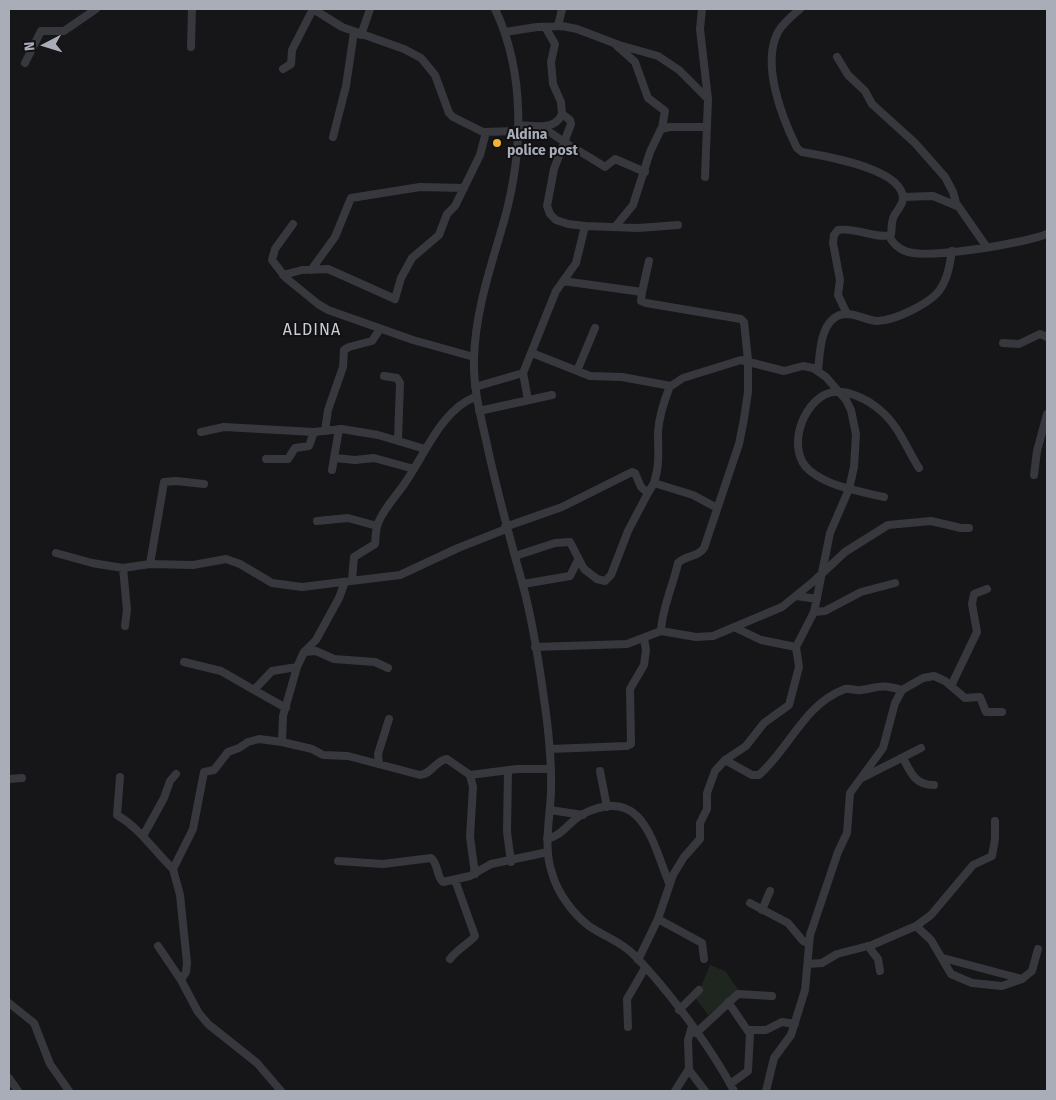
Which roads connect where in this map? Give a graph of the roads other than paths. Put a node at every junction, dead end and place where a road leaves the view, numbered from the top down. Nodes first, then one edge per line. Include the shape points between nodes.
1 (96, 9) edge
2 (192, 9) edge
3 (313, 9) edge
4 (370, 9) edge
5 (495, 9) edge
6 (562, 9) edge
7 (702, 9) edge
8 (800, 9) edge
9 (558, 26) junction
10 (545, 27) junction
11 (505, 32) junction
12 (357, 34) junction
13 (615, 44) junction
14 (191, 47) dead end
15 (838, 57) dead end
16 (25, 64) dead end
17 (283, 69) dead end
18 (708, 99) junction
19 (562, 114) junction
20 (543, 127) junction
21 (706, 127) junction
22 (518, 128) junction
23 (662, 128) junction
24 (486, 132) junction
25 (333, 137) dead end
26 (562, 142) junction
27 (644, 172) junction
28 (705, 177) dead end
29 (464, 188) junction
30 (903, 197) junction
31 (957, 206) junction
32 (293, 224) dead end
33 (678, 225) dead end
34 (585, 226) junction
35 (615, 227) junction
36 (1047, 234) edge
37 (889, 236) junction
38 (986, 246) junction
39 (952, 251) junction
40 (649, 261) dead end
41 (311, 270) junction
42 (283, 275) junction
43 (563, 281) junction
44 (642, 292) junction
45 (847, 314) junction
46 (595, 328) dead end
47 (380, 329) junction
48 (1047, 337) edge
49 (1003, 343) dead end
50 (532, 353) junction
51 (474, 357) junction
52 (748, 360) junction
53 (818, 370) junction
54 (577, 371) junction
55 (523, 373) junction
56 (384, 376) dead end
57 (670, 386) junction
58 (475, 387) junction
59 (840, 393) junction
60 (552, 395) dead end
61 (475, 397) junction
62 (528, 400) junction
63 (479, 411) junction
64 (1047, 414) edge
65 (339, 429) junction
66 (325, 431) junction
67 (201, 432) dead end
68 (314, 432) junction
69 (1044, 433) edge
70 (398, 440) junction
71 (425, 449) junction
72 (334, 458) junction
73 (266, 459) dead end
74 (919, 468) dead end
75 (332, 470) dead end
76 (414, 470) junction
77 (1034, 475) dead end
78 (654, 483) junction
79 (204, 484) dead end
80 (849, 489) junction
81 (648, 493) junction
82 (884, 497) dead end
83 (717, 508) junction
84 (317, 521) dead end
85 (377, 526) junction
86 (506, 528) junction
87 (969, 528) dead end
88 (56, 553) dead end
89 (514, 556) junction
90 (578, 560) junction
91 (150, 564) junction
92 (123, 568) junction
93 (822, 573) junction
94 (348, 581) junction
95 (895, 583) dead end
96 (523, 584) junction
97 (986, 589) dead end
98 (797, 596) junction
99 (817, 599) junction
100 (814, 612) junction
101 (125, 626) dead end
102 (736, 628) junction
103 (661, 631) junction
104 (644, 638) junction
105 (315, 642) junction
106 (535, 647) junction
107 (796, 647) junction
108 (316, 651) junction
109 (304, 652) junction
110 (184, 662) dead end
111 (297, 667) junction
112 (388, 668) dead end
113 (951, 686) junction
114 (254, 690) junction
115 (902, 690) junction
116 (286, 708) junction
117 (1002, 712) dead end
118 (389, 719) dead end
119 (282, 742) junction
120 (921, 748) dead end
121 (550, 749) junction
122 (903, 758) junction
123 (725, 760) junction
124 (380, 764) junction
125 (550, 769) junction
126 (508, 770) junction
127 (600, 771) dead end
128 (176, 774) dead end
129 (470, 775) junction
130 (120, 777) dead end
131 (864, 777) junction
132 (22, 778) dead end
133 (9, 779) edge
134 (934, 786) dead end
135 (607, 808) junction
136 (550, 810) junction
137 (583, 814) junction
138 (995, 820) dead end
139 (143, 836) junction
140 (547, 839) junction
141 (548, 852) junction
142 (338, 860) dead end
143 (511, 862) junction
144 (173, 869) junction
145 (475, 874) junction
146 (455, 880) junction
147 (669, 883) junction
148 (770, 891) dead end
149 (750, 903) dead end
150 (762, 910) junction
151 (658, 919) junction
152 (916, 926) junction
153 (809, 944) junction
154 (158, 946) dead end
155 (868, 946) junction
156 (1038, 949) dead end
157 (943, 958) junction
158 (450, 959) dead end
159 (704, 959) dead end
160 (638, 960) junction
161 (808, 964) junction
162 (645, 968) junction
163 (880, 971) dead end
164 (1022, 979) junction
165 (181, 980) junction
166 (699, 990) dead end
167 (772, 996) dead end
168 (9, 1002) edge
169 (728, 1002) junction
170 (679, 1010) junction
171 (795, 1024) junction
172 (628, 1027) dead end
173 (694, 1029) junction
174 (748, 1030) junction
175 (689, 1070) junction
176 (9, 1078) edge
177 (732, 1088) edge
178 (18, 1091) edge
179 (69, 1091) edge
180 (281, 1091) edge
181 (675, 1091) edge
182 (705, 1091) edge
183 (766, 1091) edge

1 - 16 street via 64,31 39,32
2 - 14 street
3 - 12 street
3 - 17 street via 292,50 290,64
4 - 12 street
5 - 11 street
6 - 9 street
7 - 18 street via 700,29
8 - 30 street via 778,32 772,57 779,104 797,148 802,152 845,160 882,175 896,184
9 - 10 street
9 - 13 street via 577,29
10 - 11 street
10 - 19 street via 555,44 551,62 553,84
11 - 22 street via 515,68
12 - 24 street via 421,58 435,76 451,115
12 - 25 street
13 - 18 street via 646,52 667,62
13 - 23 street via 635,62 648,98 665,110
15 - 31 street via 872,104 915,143 945,177 954,192
18 - 21 street
19 - 20 street via 557,122
19 - 26 street via 571,124
20 - 22 street
20 - 26 street
21 - 23 street
21 - 28 street
22 - 24 street
22 - 51 street via 510,193 482,298
23 - 27 street
24 - 29 street via 480,155
26 - 27 street via 585,152 605,167 614,159
26 - 34 street via 548,211 562,222
27 - 35 street via 631,209
29 - 41 street via 420,187 351,198 335,237
29 - 41 street via 447,214 439,235 410,260 395,299 330,269
30 - 31 street via 933,196
30 - 37 street
31 - 38 street
32 - 42 street via 272,254 273,262
33 - 35 street
34 - 35 street
34 - 43 street via 576,262
36 - 38 street
37 - 39 street via 894,244 907,252
37 - 45 street via 845,229 834,235 833,249 840,280 838,298
38 - 39 street
39 - 45 street via 940,289 914,308 879,321
40 - 44 street
41 - 42 street
42 - 47 street via 322,307
43 - 44 street
43 - 50 street
44 - 52 street via 642,301 646,303 741,319
45 - 53 street via 834,318 826,330
46 - 54 street
47 - 51 street
47 - 66 street via 372,341 344,350 343,368 328,410
48 - 49 street via 1040,334 1016,345
50 - 54 street
50 - 55 street
51 - 58 street
52 - 53 street via 784,371 803,366
52 - 57 street via 726,363
52 - 83 street via 748,392 739,444
53 - 59 street
54 - 57 street via 590,376 622,377
55 - 58 street
55 - 62 street
56 - 70 street via 397,378 400,383
57 - 78 street via 661,411 658,434 660,462
58 - 61 street
59 - 74 street via 867,400 881,411
59 - 80 street via 851,410 856,434
59 - 80 street via 830,392 810,408 801,427 798,445 803,463 810,470
60 - 62 street
61 - 63 street
61 - 71 street via 466,401 444,422
62 - 63 street
63 - 86 street
64 - 69 street
65 - 66 street
65 - 70 street
65 - 72 street
66 - 68 street
67 - 68 street via 224,427
68 - 73 street via 309,446 295,448 288,459
69 - 77 street
70 - 71 street
71 - 76 street
72 - 75 street
72 - 76 street via 374,458
76 - 85 street
78 - 81 street
78 - 83 street via 693,495
79 - 91 street via 176,480 164,482
80 - 82 street
80 - 93 street via 830,533
81 - 86 street via 632,472 562,507
81 - 90 street via 608,579 597,579
83 - 103 street via 702,551 678,564 662,615
84 - 85 street via 348,518
85 - 94 street via 375,544 354,557
86 - 89 street
86 - 94 street via 410,572
87 - 93 street via 931,521 888,526 845,552
88 - 92 street
89 - 90 street via 568,542
89 - 96 street
90 - 96 street via 570,576
91 - 92 street
91 - 94 street via 193,565 226,560 236,562 272,583 302,587
92 - 101 street
93 - 98 street
93 - 99 street
94 - 105 street
95 - 100 street via 861,592 825,611
96 - 106 street
97 - 113 street via 974,594 972,604 977,632
98 - 99 street
98 - 102 street via 782,607
99 - 100 street
100 - 107 street
102 - 103 street via 702,637
102 - 107 street via 761,640
103 - 104 street
104 - 106 street via 627,644
104 - 121 street via 644,665 630,689 631,744
105 - 108 street
105 - 109 street
106 - 121 street
107 - 123 street via 799,667 789,705 764,723 746,746
108 - 109 street
108 - 112 street via 334,659 375,662
109 - 111 street
110 - 114 street via 221,671
111 - 114 street via 272,671
111 - 116 street
113 - 115 street via 940,678 928,677
113 - 117 street via 965,698 980,697 986,712
114 - 116 street
115 - 123 street via 880,685 859,690 846,689 820,703 759,775 752,775
115 - 131 street via 895,703 884,748
116 - 119 street
118 - 124 street via 378,754
119 - 124 street via 323,754
119 - 144 street via 251,740 228,752 214,770 204,772 193,830
120 - 122 street
121 - 125 street
122 - 131 street
122 - 134 street via 915,780
123 - 147 street via 714,771 707,793 700,839 684,856
124 - 129 street via 423,775 445,759
125 - 126 street
125 - 136 street
126 - 129 street
126 - 143 street via 507,832
127 - 135 street
128 - 139 street
129 - 145 street via 473,782 470,837
130 - 139 street via 117,815
131 - 153 street via 850,794 847,833
132 - 133 street
135 - 137 street
135 - 147 street via 626,808 647,826
136 - 137 street
136 - 140 street
137 - 140 street via 560,835
138 - 152 street via 992,856 973,866 930,915
139 - 144 street
140 - 141 street
141 - 143 street
141 - 160 street via 553,877 568,903 588,925 625,947
142 - 146 street via 383,864 431,858 440,881
143 - 145 street via 488,866
144 - 165 street via 180,899 187,963
145 - 146 street
146 - 158 street via 475,936
147 - 151 street
148 - 150 street
149 - 150 street
150 - 153 street via 788,923 803,942
151 - 159 street via 702,943
151 - 160 street
152 - 155 street
152 - 157 street
153 - 161 street
154 - 165 street
155 - 161 street via 837,954 822,963
155 - 163 street via 878,959
156 - 164 street via 1032,971
157 - 164 street
157 - 164 street via 951,974 972,983 1002,986
160 - 162 street
161 - 171 street via 805,990
162 - 170 street
162 - 172 street via 627,999
165 - 180 street via 204,1020 257,1063
166 - 170 street
167 - 169 street via 740,994
168 - 179 street via 34,1023 50,1064
169 - 173 street
169 - 174 street
170 - 173 street
171 - 174 street via 783,1022 766,1030
171 - 183 street via 774,1058
173 - 175 street via 688,1035
173 - 177 street
174 - 177 street via 751,1042 748,1071
175 - 181 street
175 - 182 street
176 - 178 street

